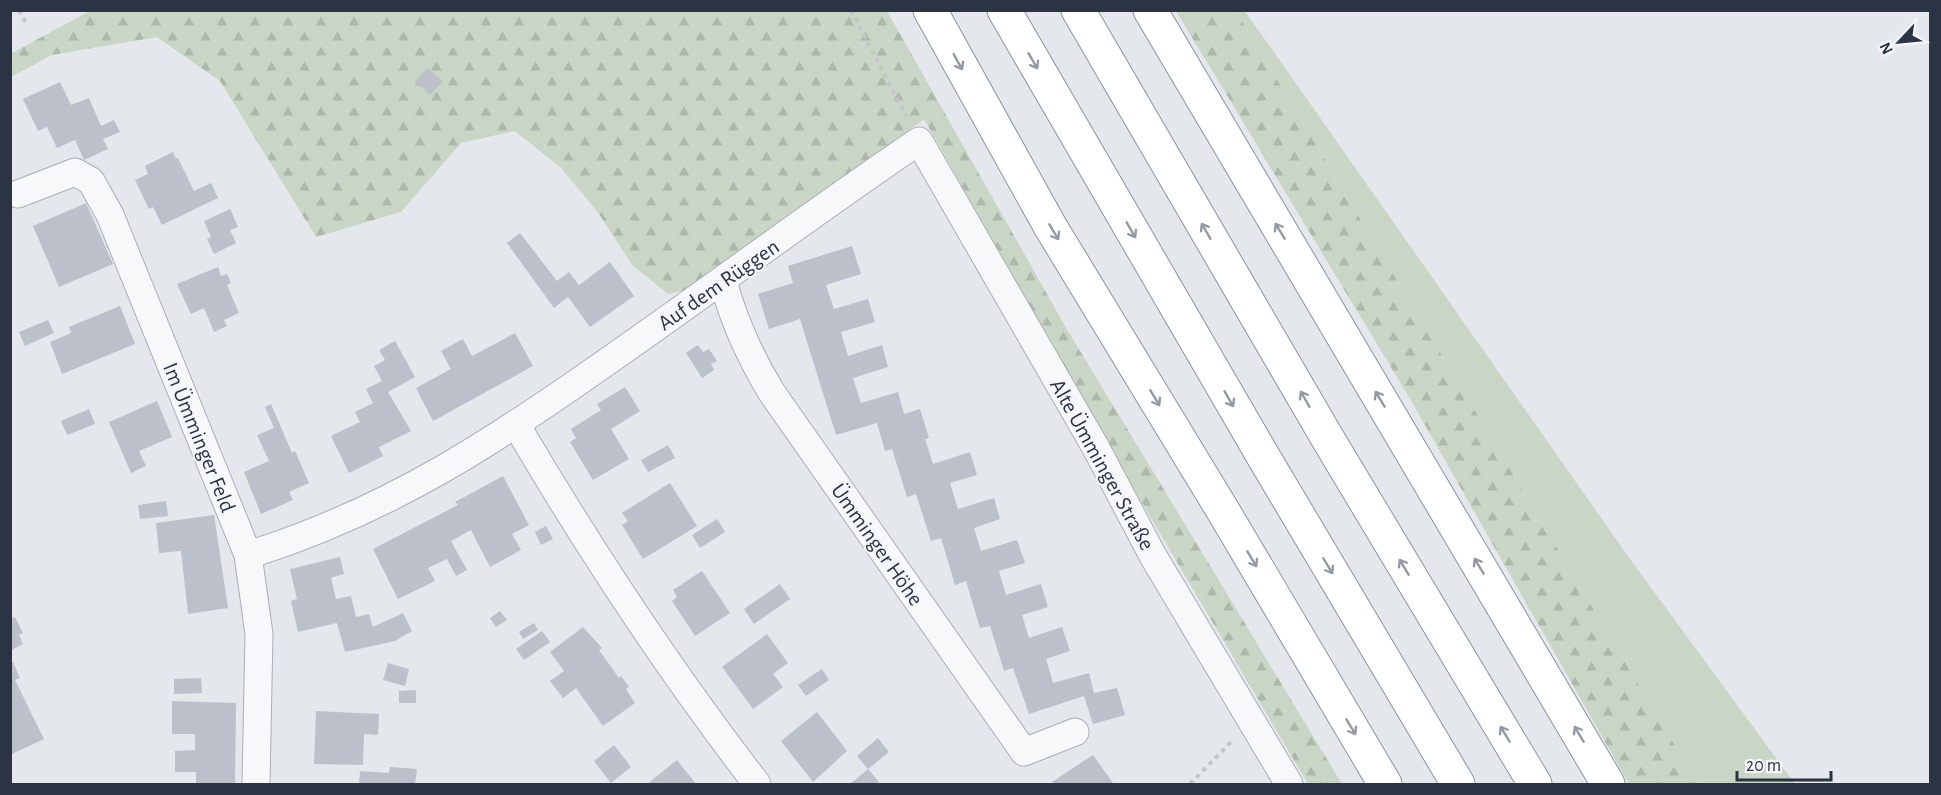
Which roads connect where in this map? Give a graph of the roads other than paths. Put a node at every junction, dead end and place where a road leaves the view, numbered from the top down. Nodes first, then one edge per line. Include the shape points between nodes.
1 (930, 10) edge
2 (1004, 10) edge
3 (1078, 10) edge
4 (1150, 10) edge
5 (919, 141) joint
6 (18, 194) dead end
7 (723, 281) junction
8 (517, 426) junction
9 (248, 555) junction
10 (1075, 732) dead end
11 (256, 784) edge
12 (757, 784) edge
13 (1289, 784) edge
14 (1385, 784) edge
15 (1458, 784) edge
16 (1535, 784) edge
17 (1608, 784) edge

1 -> 14 highway via 1050,226
2 -> 15 highway
16 -> 3 highway via 1310,409
17 -> 4 highway
5 - 7 street, Auf dem Rüggen
5 - 13 street, Alte Ümminger Straße via 1153,556
6 - 9 street, Im Ümminger Feld via 75,172 91,181 110,215
7 - 8 street, Auf dem Rüggen
7 - 10 street, Ümminger Höhe via 752,362 1024,752
8 - 9 street, Auf dem Rüggen via 376,506
8 - 12 street via 627,604
9 - 11 street, Im Ümminger Feld via 259,634

